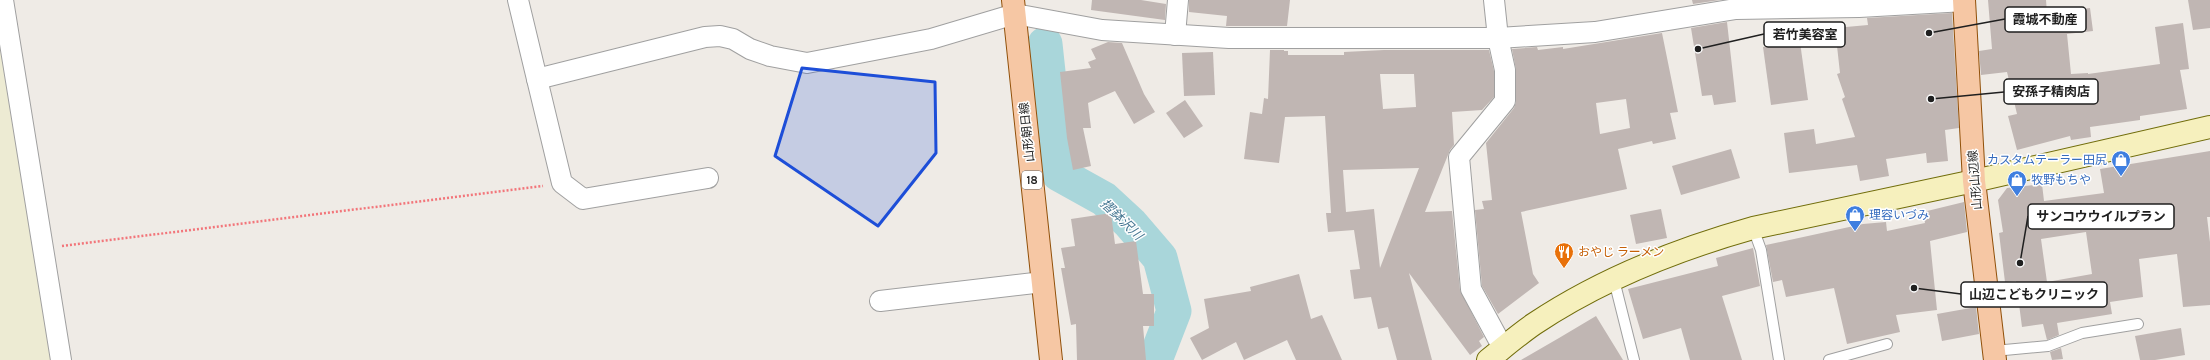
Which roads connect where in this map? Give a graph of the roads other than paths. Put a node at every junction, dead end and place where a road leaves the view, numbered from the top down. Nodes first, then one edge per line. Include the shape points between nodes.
1 (3, 0) edge
2 (518, 0) edge
3 (1178, 0) edge
4 (1494, 0) edge
5 (1964, 0) edge
6 (1014, 7) edge
7 (1174, 35) junction
8 (1498, 38) junction
9 (537, 78) junction
10 (2210, 127) edge
11 (708, 178) dead end
12 (1974, 181) junction
13 (1753, 228) junction
14 (1614, 280) junction
15 (1043, 282) junction
16 (880, 301) dead end
17 (2138, 324) dead end
18 (1887, 344) dead end
19 (1496, 354) edge
20 (1994, 356) edge
21 (61, 360) edge
22 (1051, 360) edge
23 (1634, 360) edge
24 (1779, 360) edge
25 (1829, 360) edge

1 - 21 street
2 - 9 street
3 - 7 street
4 - 8 street
5 - 8 street via 1859,7 1736,9 1595,32
5 - 12 main road, 山形山辺線
6 - 7 street via 1102,30
6 - 9 street via 931,39 807,63 770,56 727,38 706,37
6 - 15 main road, 山形朝日線 / 18
7 - 8 street via 1304,39
8 - 19 street via 1505,70 1505,101 1459,157 1471,289
9 - 11 street via 562,183 583,199
10 - 12 street
12 - 13 street
12 - 20 main road, 山形山辺線
13 - 14 street via 1686,250
13 - 24 lane via 1761,250
14 - 19 street via 1540,321
14 - 23 lane
15 - 16 street
15 - 22 main road, 山形朝日線 / 18
17 - 20 lane via 2082,332 2048,346
18 - 25 lane

